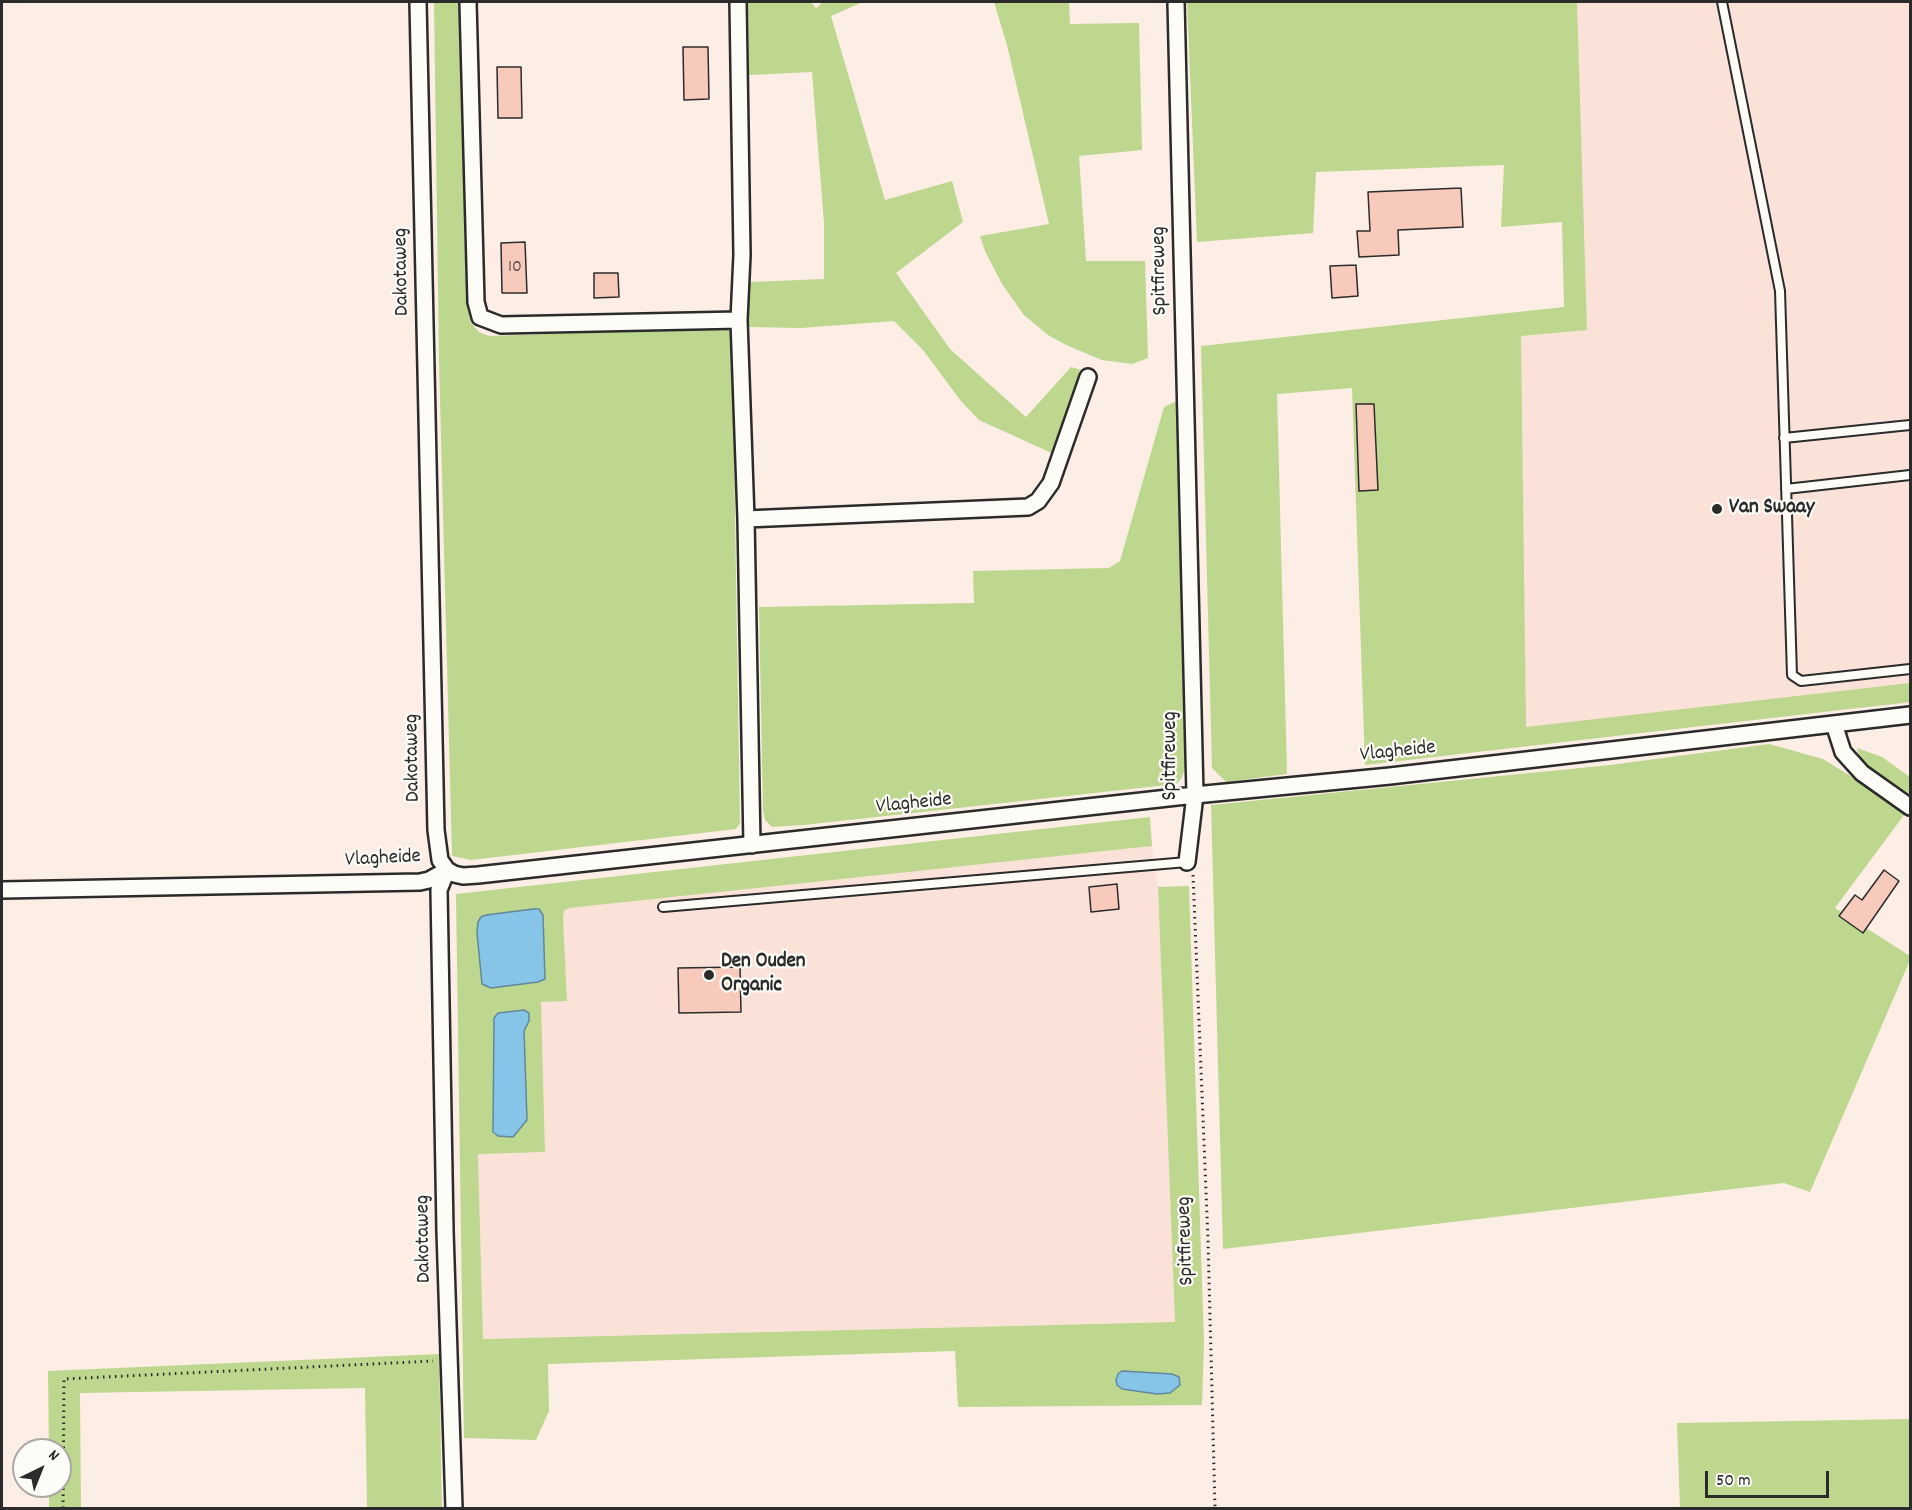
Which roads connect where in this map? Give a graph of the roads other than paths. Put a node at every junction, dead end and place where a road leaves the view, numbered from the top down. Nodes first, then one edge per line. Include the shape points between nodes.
1 (418, 2) edge
2 (468, 2) edge
3 (738, 2) edge
4 (1176, 2) edge
5 (1722, 2) edge
6 (739, 320) junction
7 (1088, 377) dead end
8 (1911, 425) edge
9 (1784, 438) junction
10 (1911, 475) edge
11 (1786, 489) junction
12 (746, 519) junction
13 (1911, 669) edge
14 (1911, 715) edge
15 (1834, 724) junction
16 (1195, 795) junction
17 (1911, 807) edge
18 (752, 845) junction
19 (1188, 862) joint
20 (447, 870) junction
21 (2, 890) edge
22 (663, 907) dead end
23 (454, 1509) edge

1 - 20 street, Dakotaweg via 436,830 438,854
2 - 6 street via 476,302 480,317 501,325
3 - 6 street via 742,255
4 - 16 street, Spitfireweg
5 - 9 lane via 1780,291
6 - 12 street
7 - 12 street via 1051,483 1038,501 1028,507
8 - 9 lane
9 - 11 lane
10 - 11 lane
11 - 13 lane via 1792,675 1801,681
12 - 18 street
14 - 15 street, Vlagheide
15 - 16 street, Vlagheide
15 - 17 street via 1843,752 1862,773
16 - 18 street, Vlagheide
16 - 19 street, Spitfireweg
18 - 20 street, Vlagheide via 463,876
19 - 22 lane
20 - 21 street, Vlagheide via 420,882
20 - 23 street, Dakotaweg via 439,890

